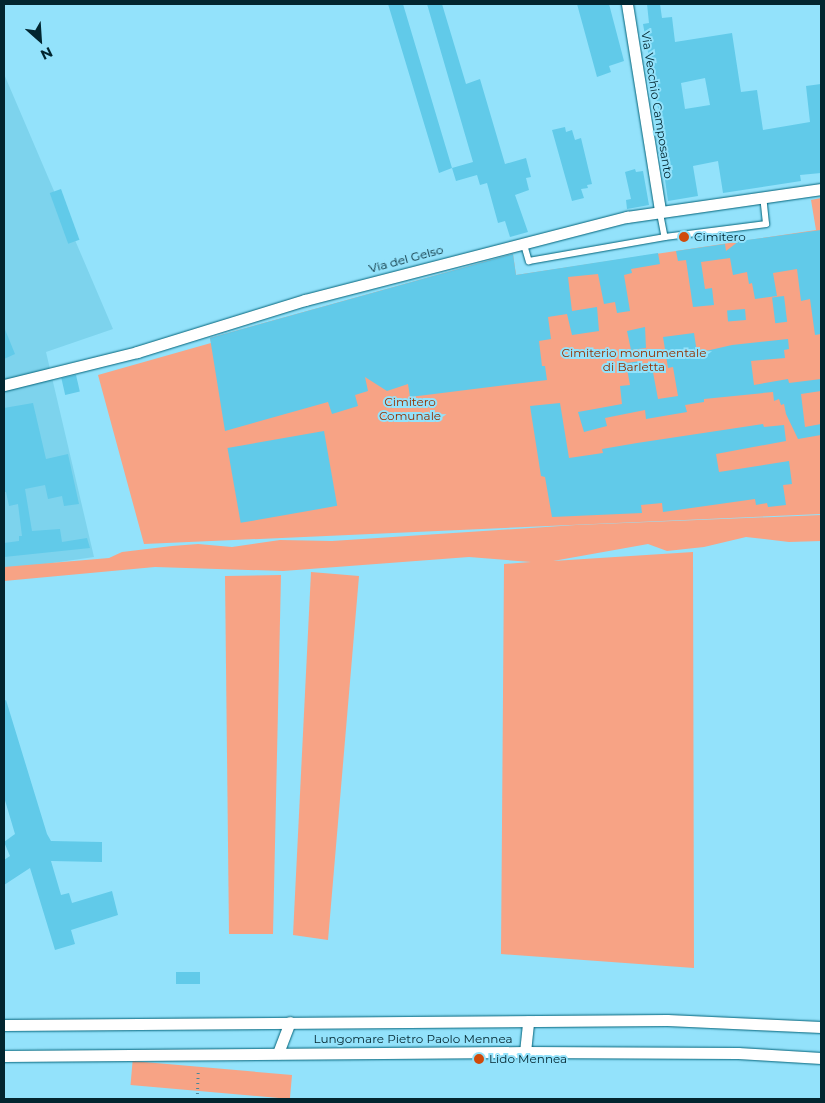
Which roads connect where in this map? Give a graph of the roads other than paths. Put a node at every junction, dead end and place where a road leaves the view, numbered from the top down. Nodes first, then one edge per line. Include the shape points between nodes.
1 (627, 4) edge
2 (821, 189) edge
3 (763, 197) junction
4 (660, 211) junction
5 (664, 237) junction
6 (524, 242) junction
7 (4, 385) edge
8 (528, 1021) junction
9 (290, 1022) junction
10 (4, 1026) edge
11 (821, 1027) edge
12 (525, 1052) junction
13 (278, 1053) junction
14 (4, 1056) edge
15 (821, 1058) edge

1 - 4 street, Via Vecchio Camposanto
2 - 3 street, Via del Gelso
3 - 4 street, Via del Gelso
3 - 5 lane via 766,224
4 - 5 lane
4 - 6 street, Via del Gelso
5 - 6 lane via 529,261
6 - 7 street, Via del Gelso via 305,300 137,352
8 - 9 street, Lungomare Pietro Paolo Mennea
8 - 11 street, Lungomare Pietro Paolo Mennea via 667,1020
8 - 12 street
9 - 10 street, Lungomare Pietro Paolo Mennea
9 - 13 street
12 - 13 street, Lungomare Pietro Paolo Mennea
12 - 15 street, Lungomare Pietro Paolo Mennea via 738,1053
13 - 14 street, Lungomare Pietro Paolo Mennea

